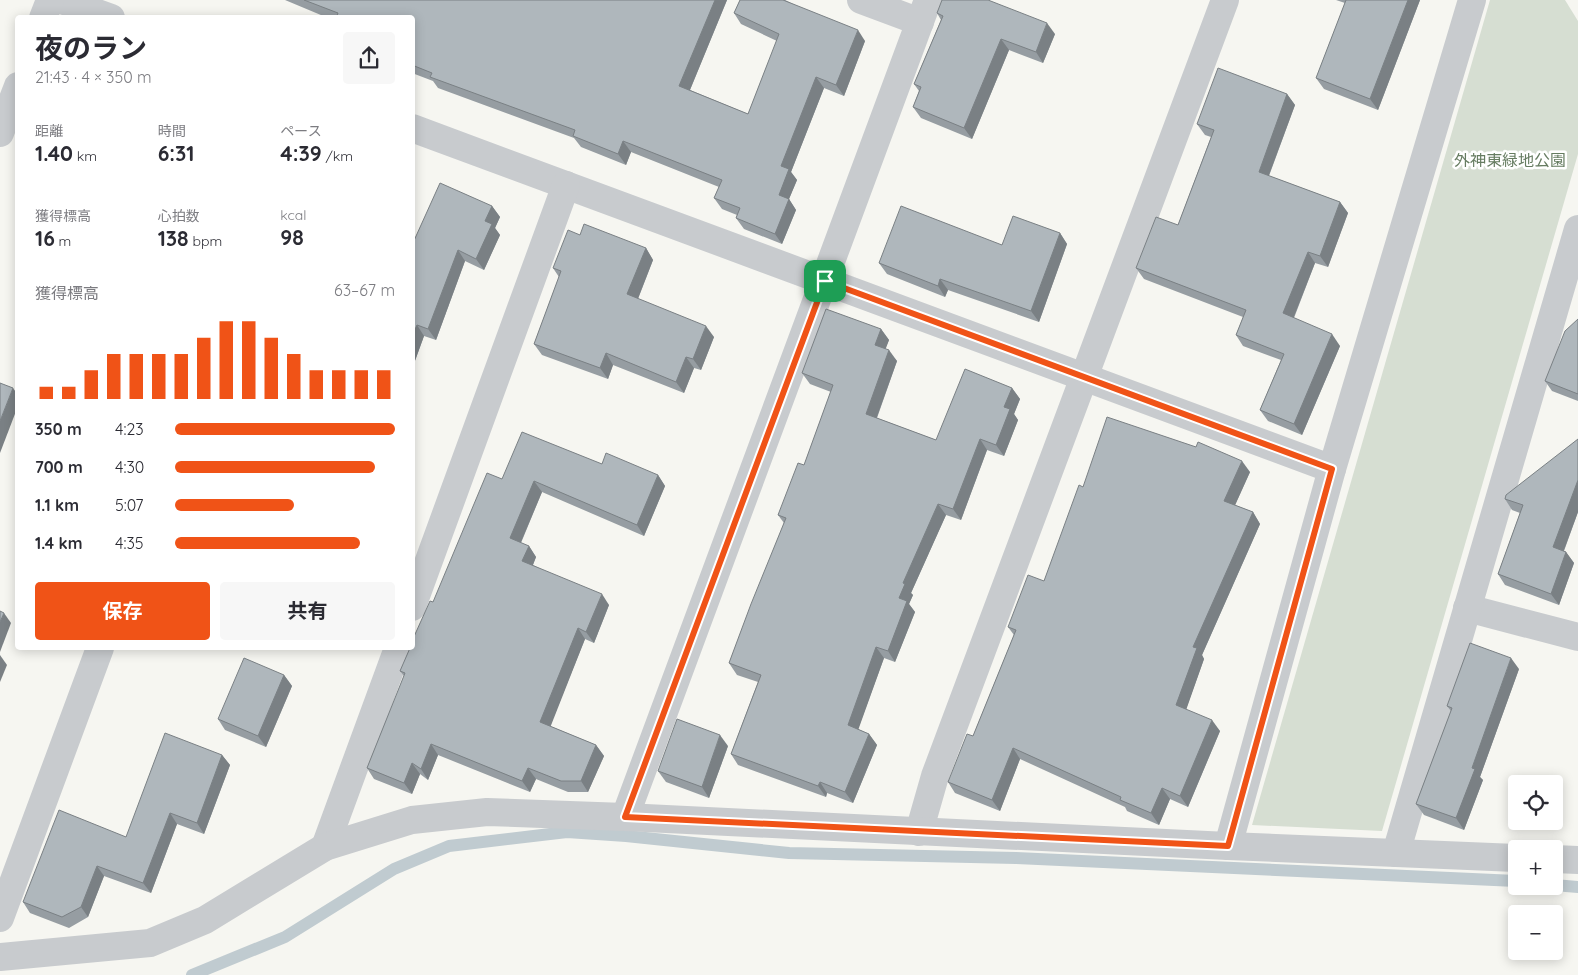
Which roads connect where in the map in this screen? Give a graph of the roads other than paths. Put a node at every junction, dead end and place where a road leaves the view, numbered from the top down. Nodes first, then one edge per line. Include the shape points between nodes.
1 (50, 0) edge
2 (62, 0) edge
3 (861, 0) edge
4 (1225, 0) edge
5 (1472, 0) edge
6 (924, 11) edge
7 (44, 15) edge
8 (103, 15) edge
9 (15, 94) edge
10 (415, 129) edge
11 (0, 133) edge
12 (566, 185) junction
13 (1578, 229) edge
14 (825, 281) junction
15 (1085, 377) junction
16 (1332, 469) junction
17 (415, 599) edge
18 (1467, 608) junction
19 (1578, 637) edge
20 (99, 650) edge
21 (397, 650) edge
22 (625, 817) junction
23 (919, 832) junction
24 (325, 846) junction
25 (1228, 846) junction
26 (1396, 853) junction
27 (1508, 858) edge
28 (1563, 859) edge
29 (1578, 860) edge
30 (0, 918) edge
31 (0, 957) edge

1 - 7 street
2 - 8 street
3 - 6 street
4 - 15 street
5 - 16 street
6 - 14 street
9 - 11 street
10 - 12 street
12 - 14 street
12 - 17 street
13 - 18 street
14 - 15 street
14 - 22 street
15 - 16 street
15 - 23 street via 935,776
16 - 25 street
18 - 19 street
18 - 26 street
20 - 30 street
21 - 24 street
22 - 23 street
22 - 24 street via 487,812 412,820
23 - 25 street
24 - 31 street via 205,920 150,943
25 - 26 street
26 - 27 street
28 - 29 street

